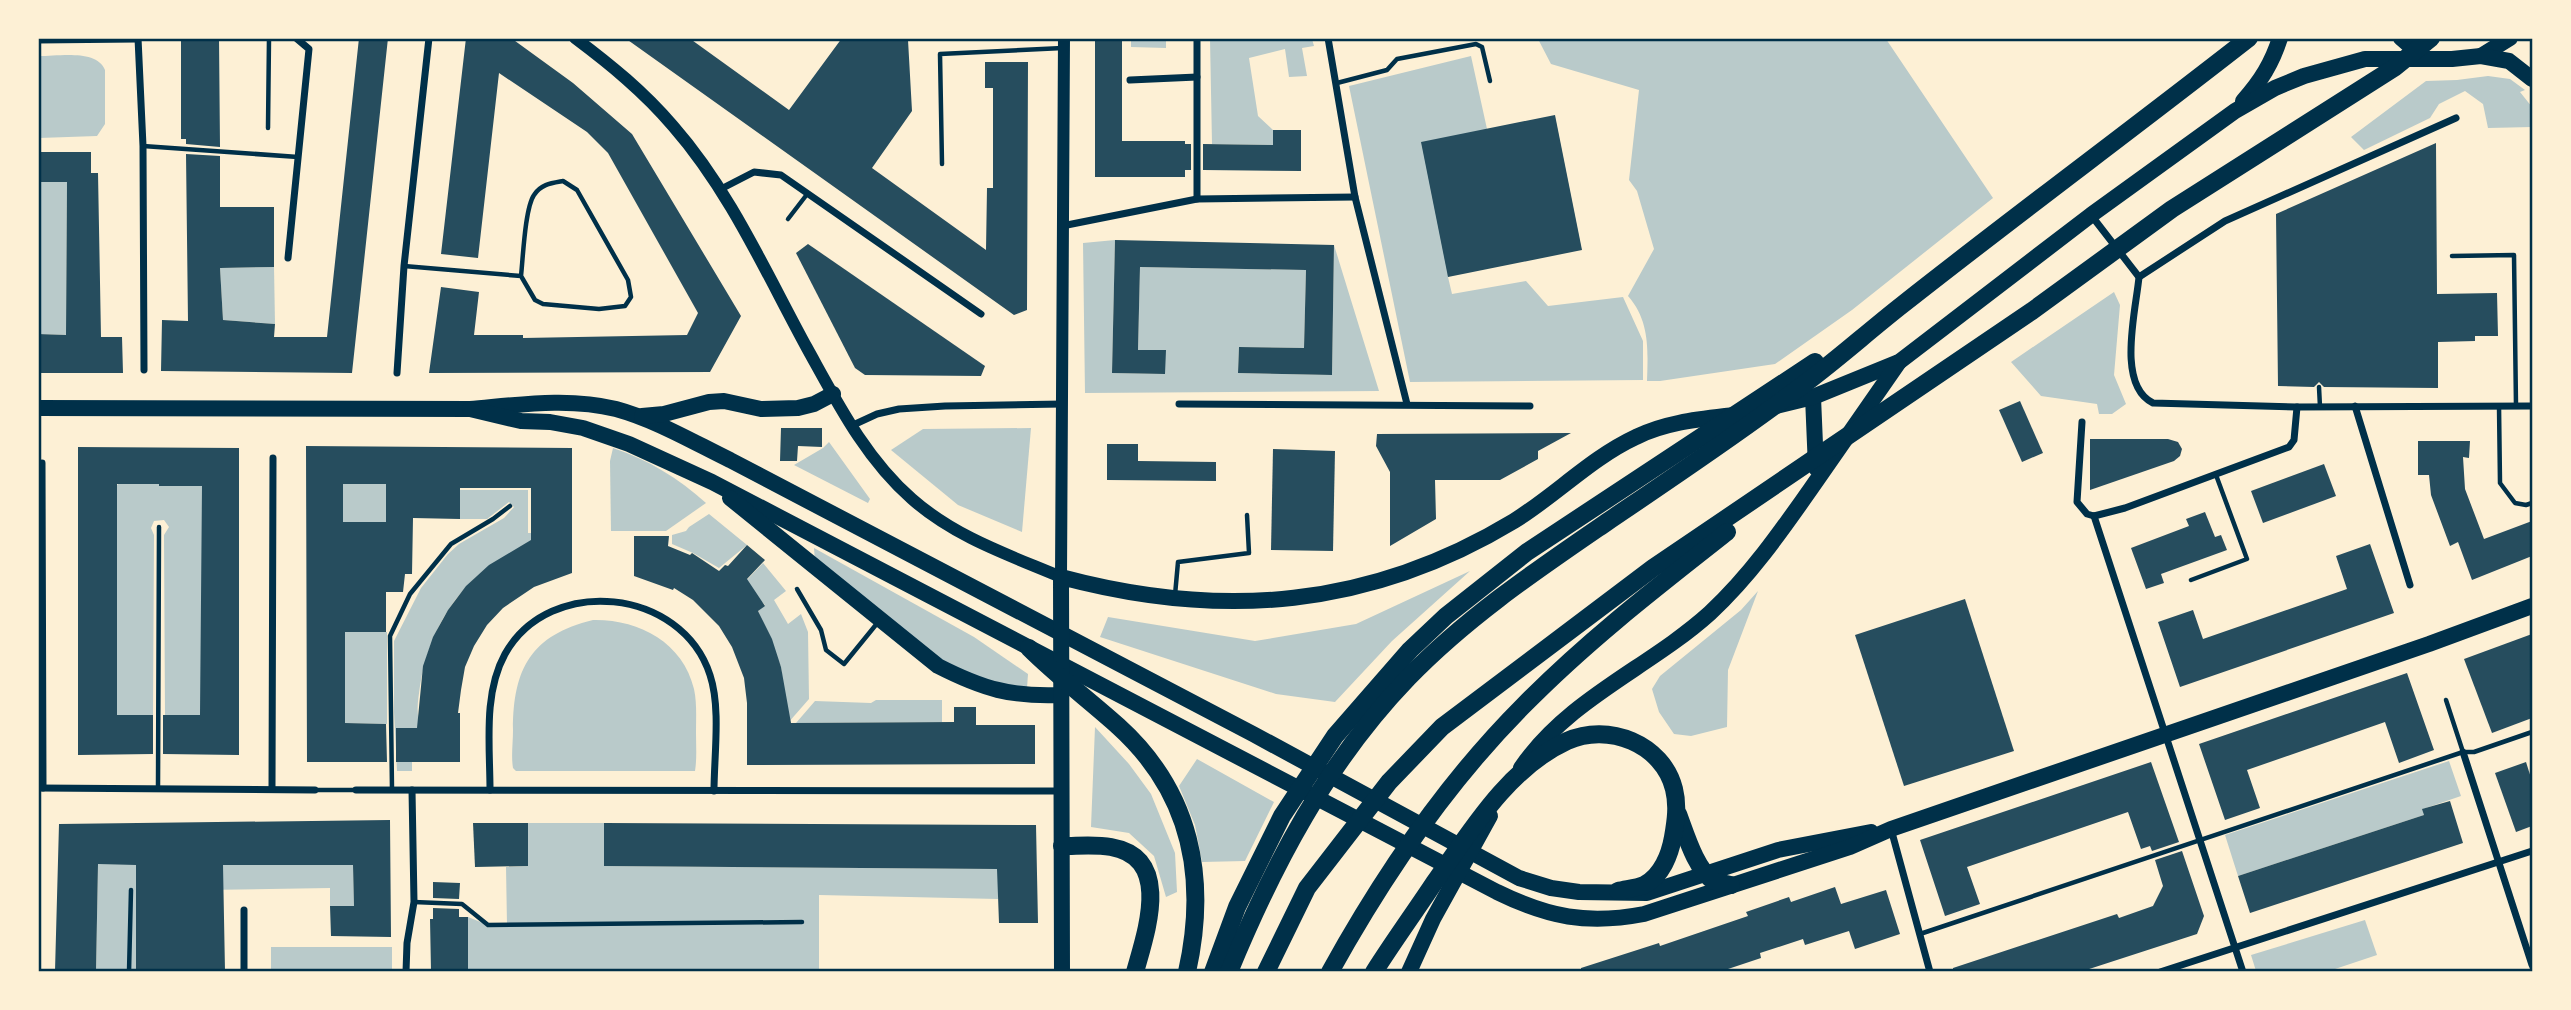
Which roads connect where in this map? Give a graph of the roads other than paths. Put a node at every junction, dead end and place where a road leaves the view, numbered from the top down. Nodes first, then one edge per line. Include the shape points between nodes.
1 (269, 38) edge
2 (296, 38) edge
3 (429, 38) edge
4 (1197, 38) edge
5 (1328, 38) edge
6 (2249, 38) edge
7 (2280, 38) edge
8 (2401, 38) edge
9 (2431, 38) edge
10 (2485, 38) edge
11 (2510, 38) edge
12 (137, 39) edge
13 (575, 39) edge
14 (38, 40) edge
15 (1064, 43) edge
16 (2481, 56) junction
17 (2424, 58) junction
18 (1197, 77) junction
19 (2532, 79) edge
20 (1130, 80) dead end
21 (1490, 81) dead end
22 (1336, 84) junction
23 (2235, 111) junction
24 (2456, 118) dead end
25 (268, 128) dead end
26 (143, 146) junction
27 (298, 157) junction
28 (942, 164) dead end
29 (719, 190) junction
30 (808, 193) junction
31 (1355, 197) junction
32 (1197, 199) junction
33 (2091, 215) junction
34 (788, 219) dead end
35 (1062, 226) junction
36 (2452, 256) dead end
37 (288, 258) dead end
38 (404, 266) junction
39 (521, 276) junction
40 (2139, 277) junction
41 (1903, 304) junction
42 (981, 314) dead end
43 (1899, 362) junction
44 (144, 370) dead end
45 (397, 373) dead end
46 (2319, 387) dead end
47 (832, 394) junction
48 (1813, 397) junction
49 (1064, 404) junction
50 (1179, 404) dead end
51 (1407, 404) junction
52 (1530, 406) dead end
53 (2355, 406) junction
54 (2499, 406) junction
55 (2516, 406) junction
56 (2532, 406) edge
57 (2297, 407) junction
58 (2320, 407) junction
59 (38, 408) edge
60 (470, 409) junction
61 (1880, 415) junction
62 (636, 416) junction
63 (2081, 422) dead end
64 (852, 426) junction
65 (273, 458) dead end
66 (42, 463) dead end
67 (2216, 475) junction
68 (1816, 481) junction
69 (712, 482) junction
70 (2532, 503) edge
71 (510, 506) dead end
72 (1247, 516) dead end
73 (2094, 516) junction
74 (159, 527) dead end
75 (1061, 577) junction
76 (2191, 580) dead end
77 (2410, 585) dead end
78 (797, 589) dead end
79 (1174, 599) junction
80 (2532, 606) edge
81 (879, 621) junction
82 (1029, 648) junction
83 (1061, 695) junction
84 (2446, 699) dead end
85 (2532, 732) edge
86 (2165, 736) junction
87 (2463, 751) junction
88 (1511, 783) junction
89 (41, 788) edge
90 (158, 788) junction
91 (272, 789) junction
92 (392, 789) junction
93 (315, 790) joint
94 (356, 790) joint
95 (412, 790) junction
96 (490, 790) junction
97 (714, 791) junction
98 (1061, 791) junction
99 (1677, 811) junction
100 (1891, 829) junction
101 (2199, 839) junction
102 (1062, 846) junction
103 (2532, 851) edge
104 (2500, 861) junction
105 (1714, 883) junction
106 (131, 890) dead end
107 (1618, 891) junction
108 (414, 902) junction
109 (244, 909) dead end
110 (802, 922) dead end
111 (1919, 934) junction
112 (2235, 947) junction
113 (2532, 965) edge
114 (129, 971) edge
115 (244, 971) edge
116 (406, 971) edge
117 (1062, 971) edge
118 (1135, 971) edge
119 (1187, 971) edge
120 (1213, 971) edge
121 (1229, 971) edge
122 (1266, 971) edge
123 (1330, 971) edge
124 (1374, 971) edge
125 (1409, 971) edge
126 (1930, 971) edge
127 (2160, 971) edge
128 (2243, 971) edge

1 - 25 lane
2 - 27 street via 309,49
3 - 38 street
4 - 18 street
5 - 22 street
6 - 41 highway
7 - 23 main road via 2262,80
8 - 17 main road
9 - 61 highway via 2394,68 2172,209
10 - 16 main road
11 - 16 main road
12 - 14 street
12 - 26 street
13 - 29 street via 658,109
15 - 28 lane via 940,54
15 - 35 street
16 - 17 main road
16 - 19 main road via 2509,61
17 - 23 main road via 2365,59 2336,65 2275,88
18 - 20 street
18 - 32 street
21 - 22 lane via 1482,47 1476,44 1397,59 1387,70
22 - 31 street
23 - 33 main road
24 - 40 street via 2225,221
26 - 27 lane
26 - 44 street
27 - 37 street
29 - 30 street via 754,172 781,175
29 - 47 street
30 - 34 lane
30 - 42 street
31 - 32 street
31 - 51 street
32 - 35 street
33 - 40 street
33 - 43 main road
35 - 49 street
36 - 55 lane via 2514,255
38 - 39 lane
38 - 45 street
39 - 39 lane via 534,195 547,184 563,181 577,190 628,280 631,297 625,306 599,309 543,304 535,300
40 - 57 street via 2131,366 2138,390 2147,400
41 - 120 highway via 1527,552 1409,650 1320,758 1282,816 1237,906
41 - 121 highway via 1796,391 1480,612 1405,680 1322,786 1283,852
43 - 48 main road
43 - 68 main road
46 - 58 lane
47 - 62 main road via 798,408 761,409 724,401
47 - 64 street
48 - 68 main road
48 - 79 main road via 1666,425 1636,436 1515,520 1460,549 1379,581 1274,601
49 - 64 street via 888,410
49 - 75 street
50 - 51 street
51 - 52 street
53 - 54 street
53 - 58 street
53 - 77 street
54 - 55 street
54 - 70 lane via 2500,483 2515,503
55 - 56 street
57 - 58 street
57 - 67 street via 2294,440 2289,447
59 - 60 main road
60 - 62 main road via 572,404
60 - 69 main road via 583,428
61 - 122 highway via 1670,558 1443,727 1414,754 1307,888
61 - 123 highway via 1663,582 1522,706 1415,836
62 - 107 main road via 1119,664 1519,878 1579,892
63 - 73 street via 2077,502
64 - 75 street via 883,470 926,511 981,544
65 - 91 street
66 - 89 street
67 - 73 street
67 - 76 lane via 2247,559
68 - 88 main road via 1732,591 1678,639 1572,712 1536,748
69 - 81 main road
69 - 82 main road
71 - 92 lane via 451,544 410,594 390,636
72 - 79 lane via 1249,553 1178,562
73 - 86 street
74 - 90 lane
75 - 79 main road
75 - 83 main road
78 - 81 lane via 821,630 826,650 844,664
80 - 86 main road
81 - 83 main road via 925,658 975,684 1004,693
82 - 105 main road via 1510,899 1563,917 1601,920 1644,914
82 - 119 highway via 1128,737 1163,779 1180,809 1195,874 1196,913
83 - 98 main road
84 - 87 lane
85 - 87 lane via 2474,752
86 - 100 main road
86 - 101 street
87 - 101 lane
87 - 104 street
88 - 99 highway via 1569,740 1612,736 1635,742 1661,762 1672,781
88 - 124 highway via 1469,832
88 - 125 main road via 1461,865
89 - 90 street
90 - 91 street
91 - 93 street
92 - 94 street
92 - 95 street
93 - 94 lane
95 - 96 street
95 - 108 street
96 - 97 street
96 - 97 street via 491,706 505,654 543,617 565,607 603,601 629,603 664,617 701,655 710,673 714,699
97 - 98 street
98 - 102 main road
99 - 105 highway via 1690,847
99 - 107 highway via 1671,850 1661,871 1645,885
100 - 105 main road via 1850,847
100 - 105 main road via 1778,850 1726,866
100 - 111 street
101 - 111 lane
101 - 112 street
102 - 117 main road
102 - 118 highway via 1110,847 1140,864 1152,900
103 - 104 street
104 - 112 street
104 - 113 street
105 - 107 main road via 1647,893
106 - 114 lane
108 - 110 lane via 463,904 488,925
108 - 116 street
109 - 115 street
111 - 126 street
112 - 127 street
112 - 128 street

